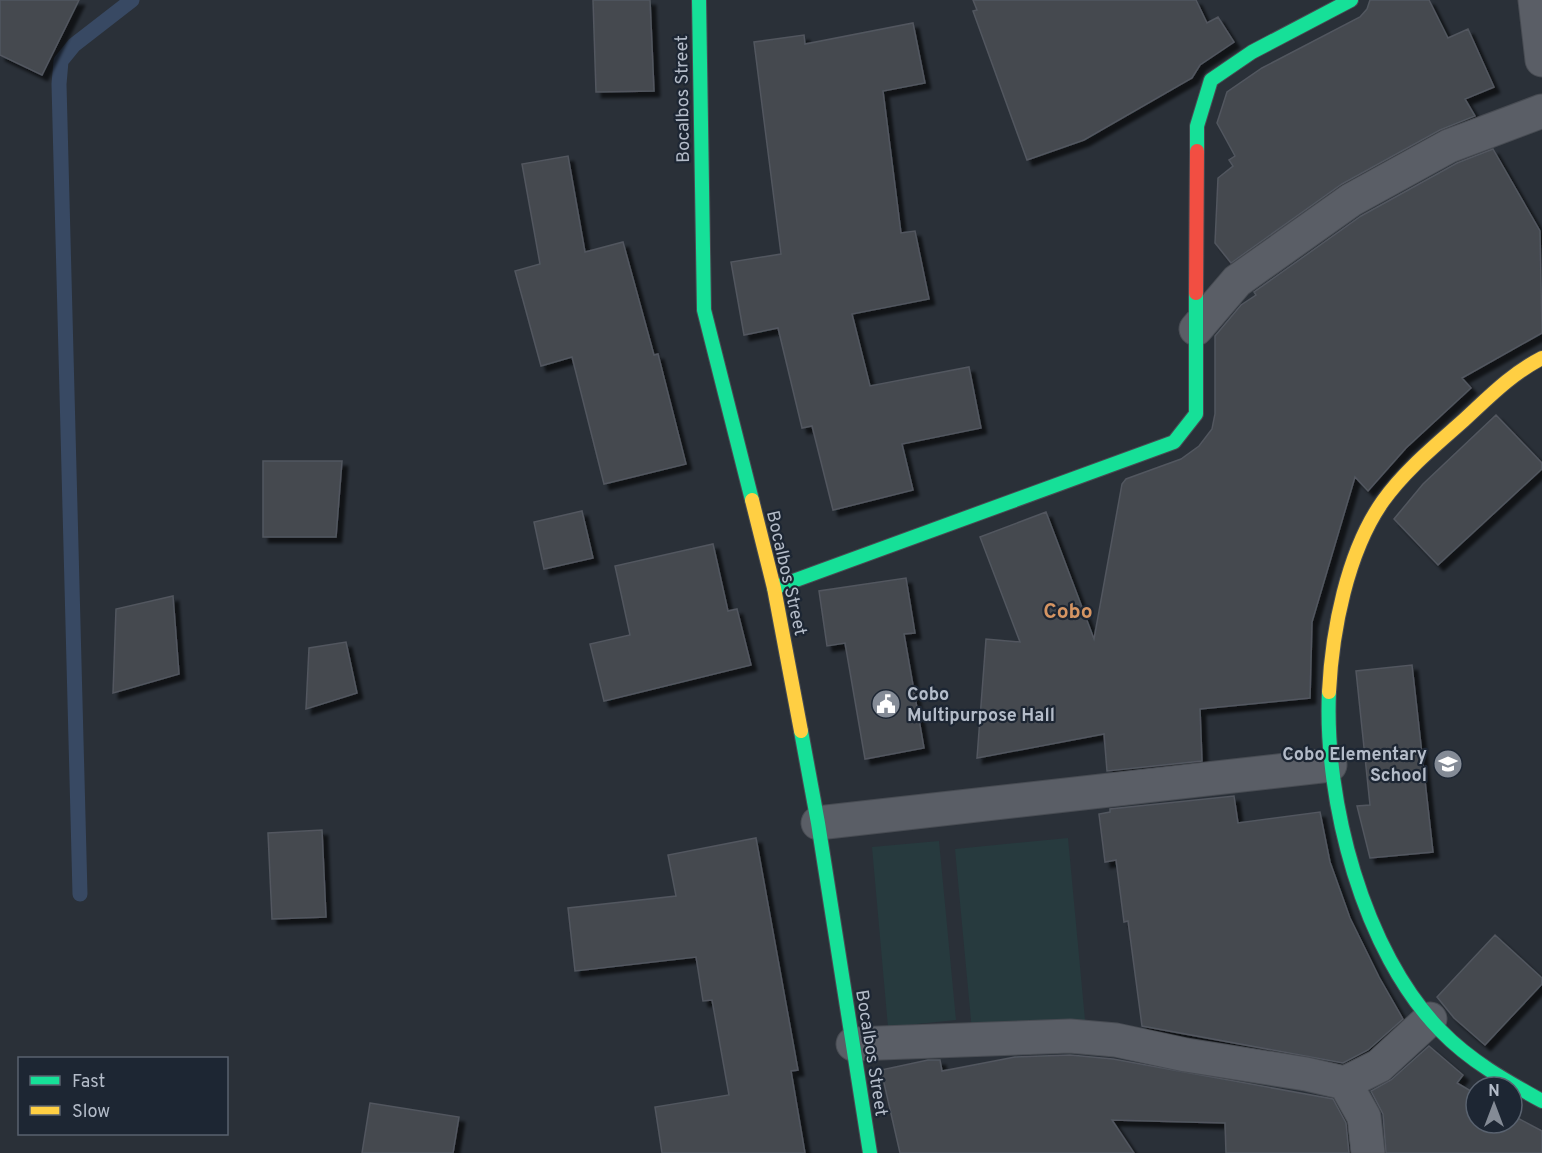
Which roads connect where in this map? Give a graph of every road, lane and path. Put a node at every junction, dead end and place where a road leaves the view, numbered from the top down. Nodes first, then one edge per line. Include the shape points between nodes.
1 (699, 0) edge
2 (1351, 0) edge
3 (1535, 0) edge
4 (1542, 60) edge
5 (1542, 111) edge
6 (1196, 328) junction
7 (1542, 358) edge
8 (774, 588) junction
9 (1330, 765) junction
10 (818, 823) junction
11 (1430, 1019) junction
12 (853, 1044) junction
13 (1345, 1083) junction
14 (1542, 1101) edge
15 (870, 1153) edge
16 (1368, 1153) edge

1 - 8 street, Bocalbos Street via 704,310
2 - 6 street via 1252,52 1211,80 1197,126
3 - 4 street
5 - 6 street via 1449,146 1351,200 1237,281
6 - 8 street via 1196,414 1174,442
7 - 9 street via 1500,387 1430,450 1383,501 1351,563 1334,621 1329,684
8 - 10 street, Bocalbos Street
9 - 10 street
9 - 11 street via 1345,841 1364,901 1390,962
10 - 12 street, Bocalbos Street
11 - 13 street via 1379,1066
11 - 14 street via 1464,1050
12 - 13 street via 1070,1035
12 - 15 street, Bocalbos Street
13 - 16 street via 1364,1117

